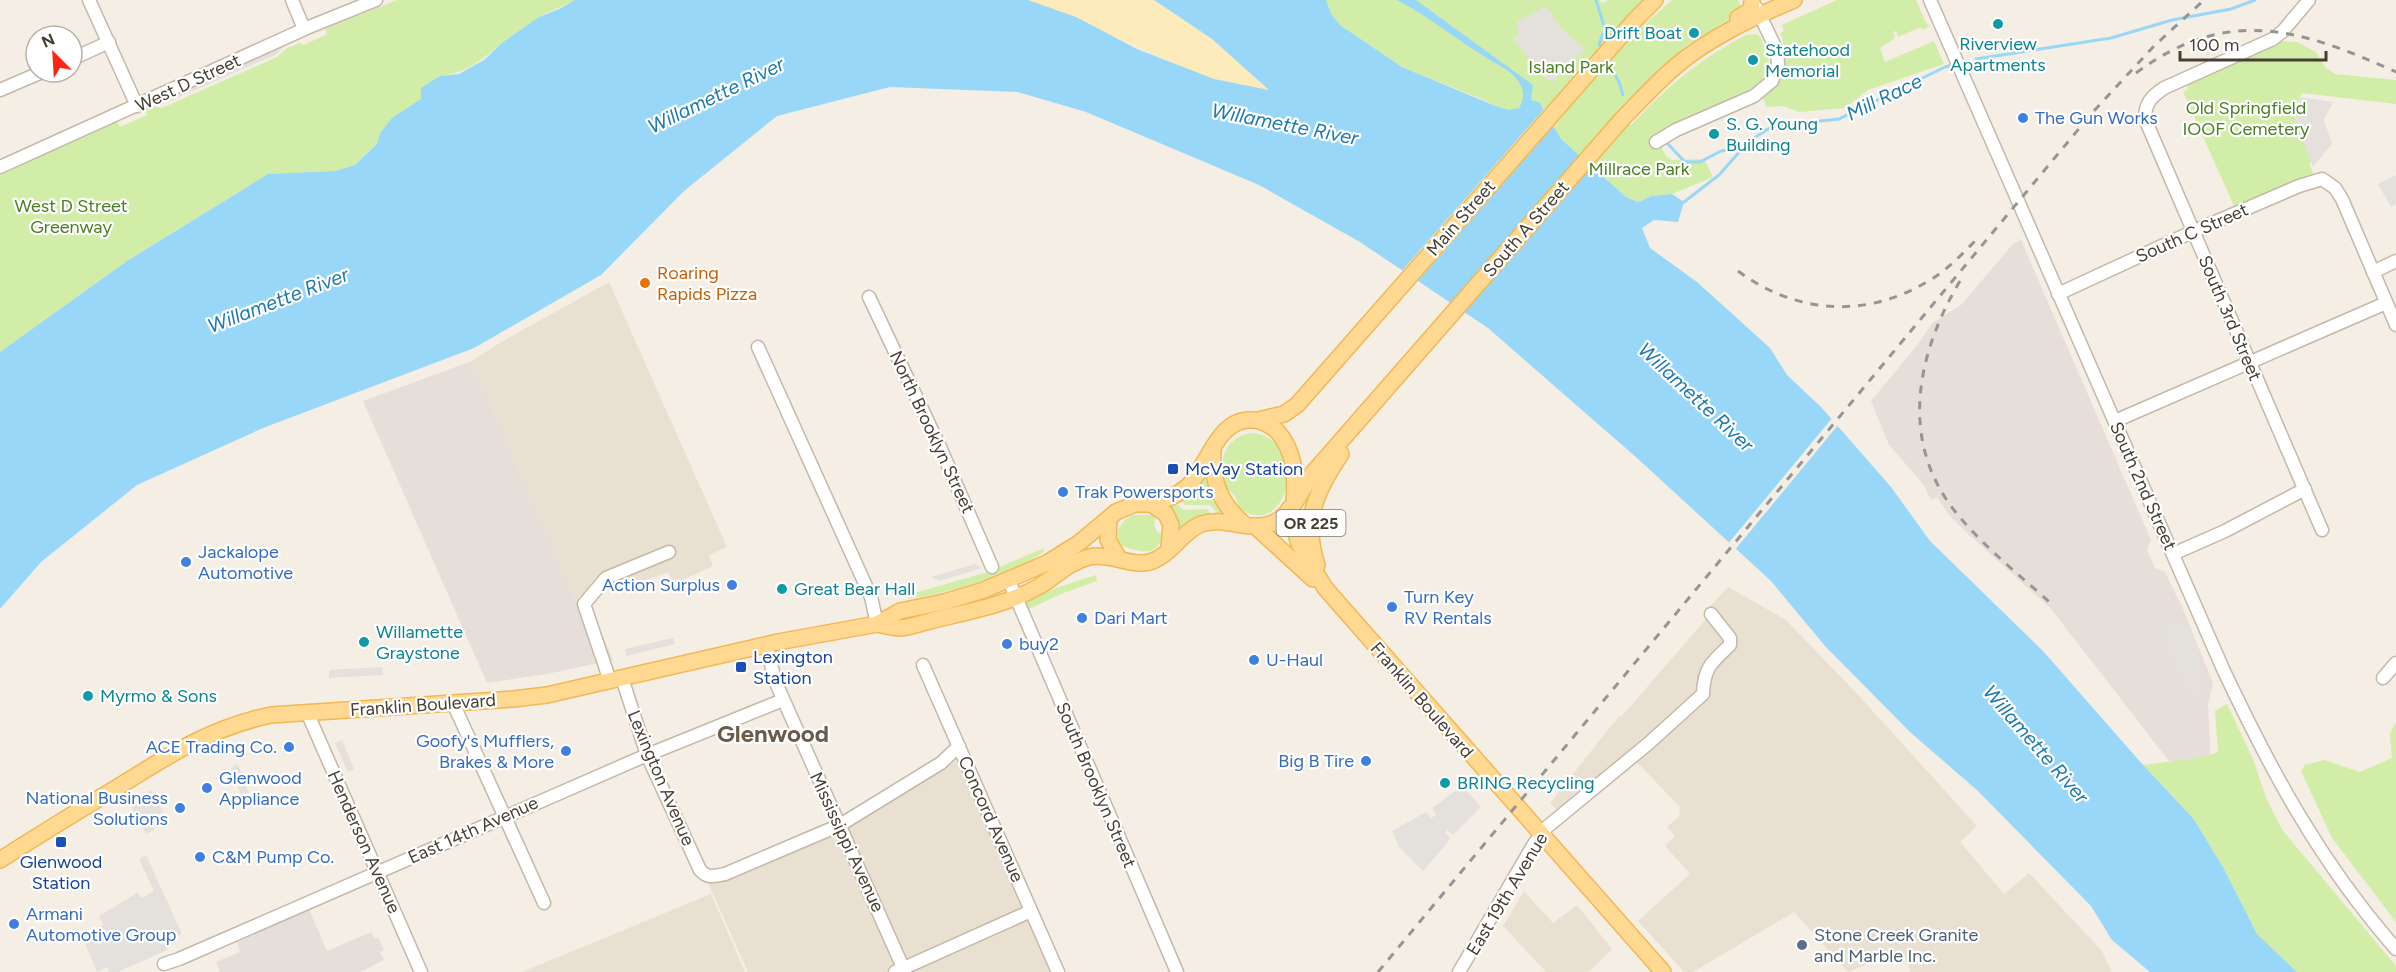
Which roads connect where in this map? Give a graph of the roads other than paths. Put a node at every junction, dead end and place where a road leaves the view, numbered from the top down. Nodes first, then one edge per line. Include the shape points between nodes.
1 (89, 0) edge
2 (292, 0) edge
3 (376, 0) edge
4 (1655, 0) edge
5 (1753, 0) edge
6 (1794, 0) edge
7 (1930, 0) edge
8 (2309, 0) edge
9 (1760, 15) junction
10 (304, 29) junction
11 (109, 42) junction
12 (84, 53) edge
13 (24, 80) edge
14 (1657, 83) junction
15 (0, 90) edge
16 (137, 106) junction
17 (1656, 142) dead end
18 (0, 167) edge
19 (2192, 232) junction
20 (2396, 261) edge
21 (2373, 272) junction
22 (2058, 294) junction
23 (869, 297) dead end
24 (2386, 303) junction
25 (2396, 325) edge
26 (758, 347) dead end
27 (2249, 363) junction
28 (1368, 411) junction
29 (1258, 420) junction
30 (2115, 421) junction
31 (1214, 448) junction
32 (2305, 489) junction
33 (1151, 504) junction
34 (1292, 505) junction
35 (1109, 520) junction
36 (1249, 525) junction
37 (2322, 530) dead end
38 (1169, 548) junction
39 (669, 552) dead end
40 (2173, 554) junction
41 (1118, 557) junction
42 (992, 567) dead end
43 (1009, 581) junction
44 (1325, 588) junction
45 (1015, 597) junction
46 (1711, 614) dead end
47 (877, 624) junction
48 (766, 645) junction
49 (2396, 663) edge
50 (923, 665) dead end
51 (2384, 678) dead end
52 (616, 680) junction
53 (783, 700) junction
54 (453, 703) junction
55 (307, 712) junction
56 (959, 746) junction
57 (647, 755) junction
58 (505, 816) junction
59 (840, 825) junction
60 (1541, 835) junction
61 (0, 860) edge
62 (377, 873) junction
63 (544, 903) dead end
64 (1031, 911) junction
65 (2396, 949) edge
66 (164, 964) dead end
67 (901, 971) edge
68 (421, 972) edge
69 (1058, 972) edge
70 (1177, 972) edge
71 (1459, 972) edge
72 (1663, 972) edge

1 - 11 street
2 - 10 street
3 - 10 street, West D Street
4 - 29 main road, Main Street via 1297,405 1287,413
5 - 9 street
5 - 14 main road via 1751,10 1696,44
6 - 9 main road, South A Street
7 - 22 street, South 2nd Street
8 - 19 street, South 3rd Street via 2272,39 2163,88 2145,105 2150,133
9 - 14 main road, South A Street via 1695,52
9 - 17 street via 1777,51 1778,64 1772,81 1754,96
10 - 16 street, West D Street
11 - 12 street
11 - 16 street
13 - 15 street
14 - 28 main road, South A Street
16 - 18 street, West D Street
19 - 21 street, South C Street via 2322,179 2342,199
19 - 22 street, South C Street
19 - 27 street, South 3rd Street
20 - 21 street
21 - 24 street
22 - 30 street, South 2nd Street
23 - 42 street, North Brooklyn Street
24 - 25 street
24 - 27 street
26 - 47 street via 871,597
27 - 30 street
27 - 32 street, South 3rd Street
28 - 34 main road, South A Street via 1312,474
28 - 44 main road, OR 225 via 1324,482 1311,518 1311,544
29 - 31 main road, Franklin Boulevard via 1244,420 1232,426
29 - 34 main road, Franklin Boulevard via 1275,429 1288,448 1295,469
30 - 40 street, South 2nd Street
31 - 33 main road, Franklin Boulevard via 1187,487 1176,496
31 - 36 main road, Franklin Boulevard via 1218,492 1228,509
32 - 37 street, South 3rd Street
32 - 40 street
33 - 35 main road, Franklin Boulevard via 1126,506
33 - 38 main road via 1163,510 1169,519
34 - 36 main road, Franklin Boulevard via 1271,524
34 - 44 main road, Franklin Boulevard / OR 225 via 1299,544
35 - 41 main road via 1108,540
35 - 43 main road, Franklin Boulevard via 1072,548
36 - 38 main road, Franklin Boulevard via 1224,520 1200,525
36 - 44 main road, Franklin Boulevard / OR 225
38 - 41 main road, Franklin Boulevard via 1147,563
39 - 52 street, Lexington Avenue via 606,578 584,603
40 - 65 street, South 2nd Street via 2232,690 2286,796 2331,866
41 - 45 main road, Franklin Boulevard via 1081,559
43 - 45 street, South Brooklyn Street
43 - 47 main road, Franklin Boulevard via 963,597 900,611
44 - 60 main road, Franklin Boulevard / OR 225
45 - 47 main road, Franklin Boulevard via 901,628
45 - 70 street, South Brooklyn Street
46 - 60 street, East 19th Avenue via 1730,638 1730,645 1708,666 1703,694
47 - 48 main road, Franklin Boulevard
48 - 52 main road, Franklin Boulevard
48 - 53 street, Mississippi Avenue
49 - 51 street
50 - 56 street, Concord Avenue
52 - 54 main road, Franklin Boulevard via 547,695
52 - 57 street, Lexington Avenue
53 - 57 street, East 14th Avenue
53 - 59 street, Mississippi Avenue
54 - 55 main road, Franklin Boulevard
54 - 58 street
55 - 61 main road, Franklin Boulevard via 246,720 202,736
55 - 62 street, Henderson Avenue
56 - 59 street via 941,764
56 - 64 street, Concord Avenue
57 - 58 street, East 14th Avenue
57 - 59 street, Lexington Avenue via 705,876 725,874
58 - 62 street, East 14th Avenue
58 - 63 street
59 - 67 street, Mississippi Avenue
60 - 71 street, East 19th Avenue
60 - 72 main road, Franklin Boulevard / OR 225
62 - 66 street, East 14th Avenue
62 - 68 street, Henderson Avenue
64 - 67 street
64 - 69 street, Concord Avenue

